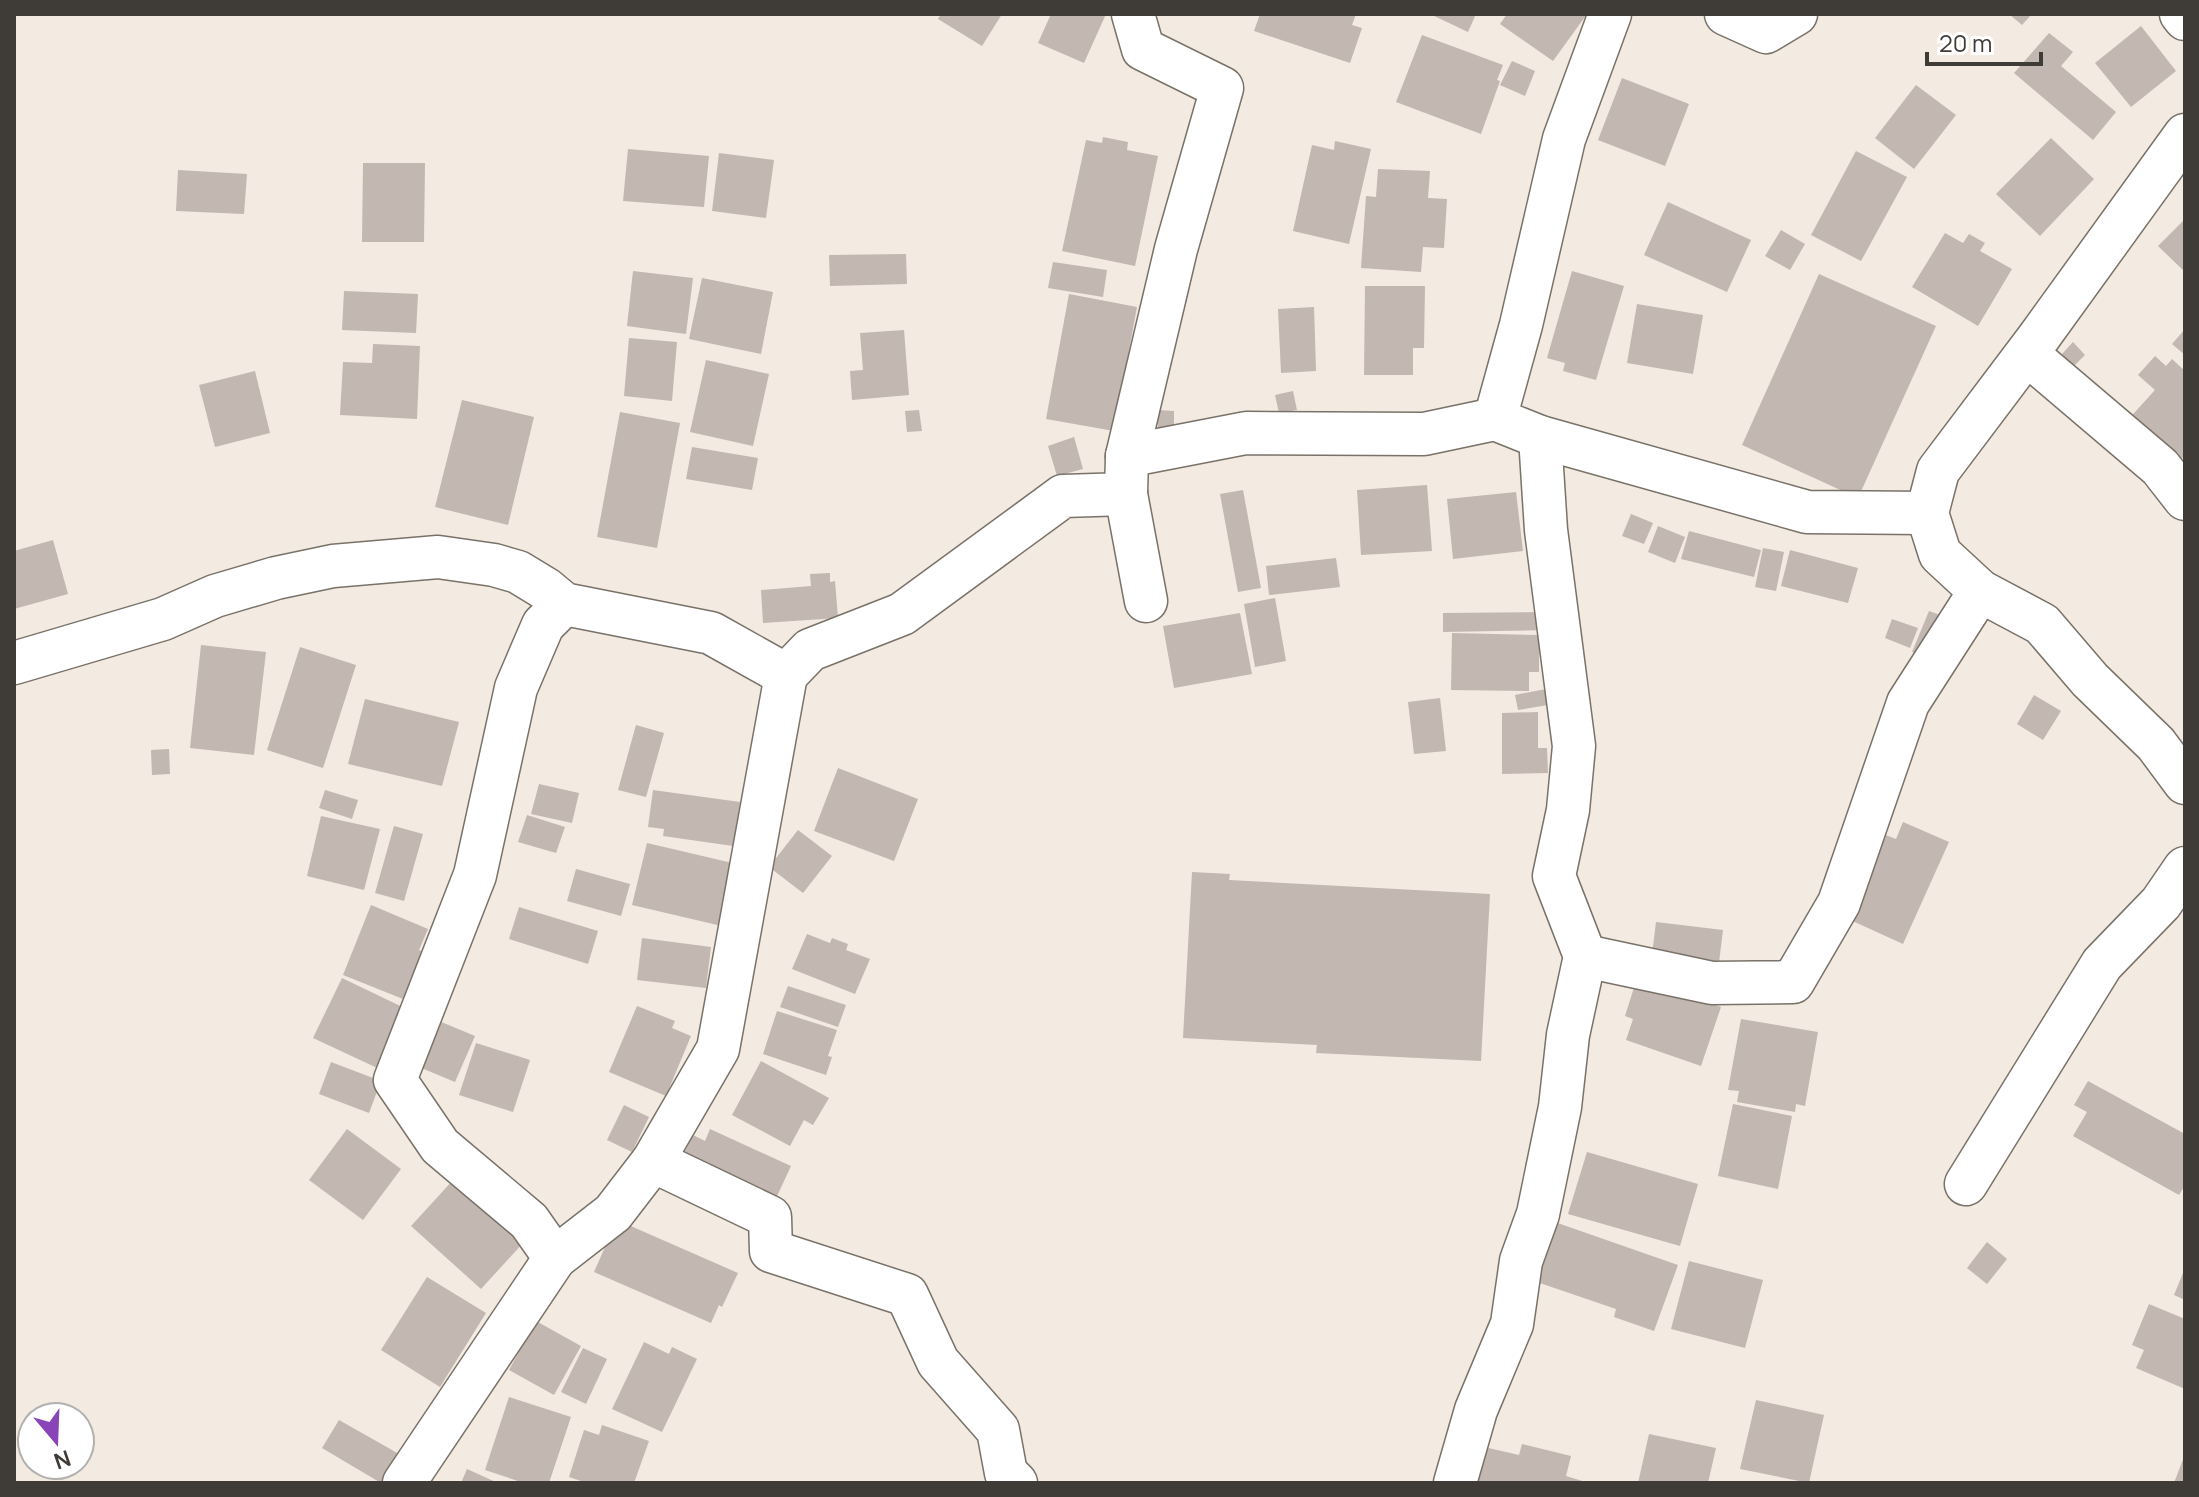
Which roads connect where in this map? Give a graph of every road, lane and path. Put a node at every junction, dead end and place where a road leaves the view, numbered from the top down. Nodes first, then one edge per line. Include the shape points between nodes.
1 (1133, 14) edge
2 (1610, 14) edge
3 (1726, 14) edge
4 (1796, 14) edge
5 (2181, 14) edge
6 (2185, 19) edge
7 (2185, 135) edge
8 (2027, 354) junction
9 (1495, 419) junction
10 (1540, 437) junction
11 (1127, 475) junction
12 (2185, 499) edge
13 (1927, 513) junction
14 (1980, 591) junction
15 (1146, 601) dead end
16 (564, 604) junction
17 (14, 663) edge
18 (786, 675) junction
19 (2185, 783) edge
20 (2185, 868) edge
21 (1585, 956) junction
22 (653, 1161) junction
23 (1966, 1184) dead end
24 (555, 1258) junction
25 (404, 1483) edge
26 (1016, 1483) edge
27 (1455, 1483) edge

1 - 11 street via 1143,49 1222,88 1176,249
2 - 9 street via 1564,139
3 - 4 street via 1766,32
5 - 6 street
7 - 8 street
8 - 12 street via 2160,467
8 - 13 street via 1938,471
9 - 10 street
9 - 11 street via 1424,434 1246,433
10 - 13 street via 1807,512
10 - 21 street via 1574,746 1554,876
11 - 15 street
11 - 18 street via 1063,496 902,614 810,650
13 - 14 street via 1940,554
14 - 19 street via 2042,624 2156,744
14 - 21 street via 1908,703 1839,903 1793,982 1712,983
16 - 17 street via 518,572 494,565 438,557 333,566 215,596 163,619
16 - 18 street via 711,633
16 - 24 street via 543,625 516,688 475,875 395,1080 440,1146 529,1221
18 - 22 street via 718,1049
20 - 23 street via 2161,903 2102,964
21 - 27 street via 1557,1119 1538,1214 1521,1261 1512,1324 1476,1410
22 - 24 street via 613,1213
22 - 26 street via 770,1217 771,1251 907,1295 938,1362 998,1430 1006,1473
24 - 25 street

